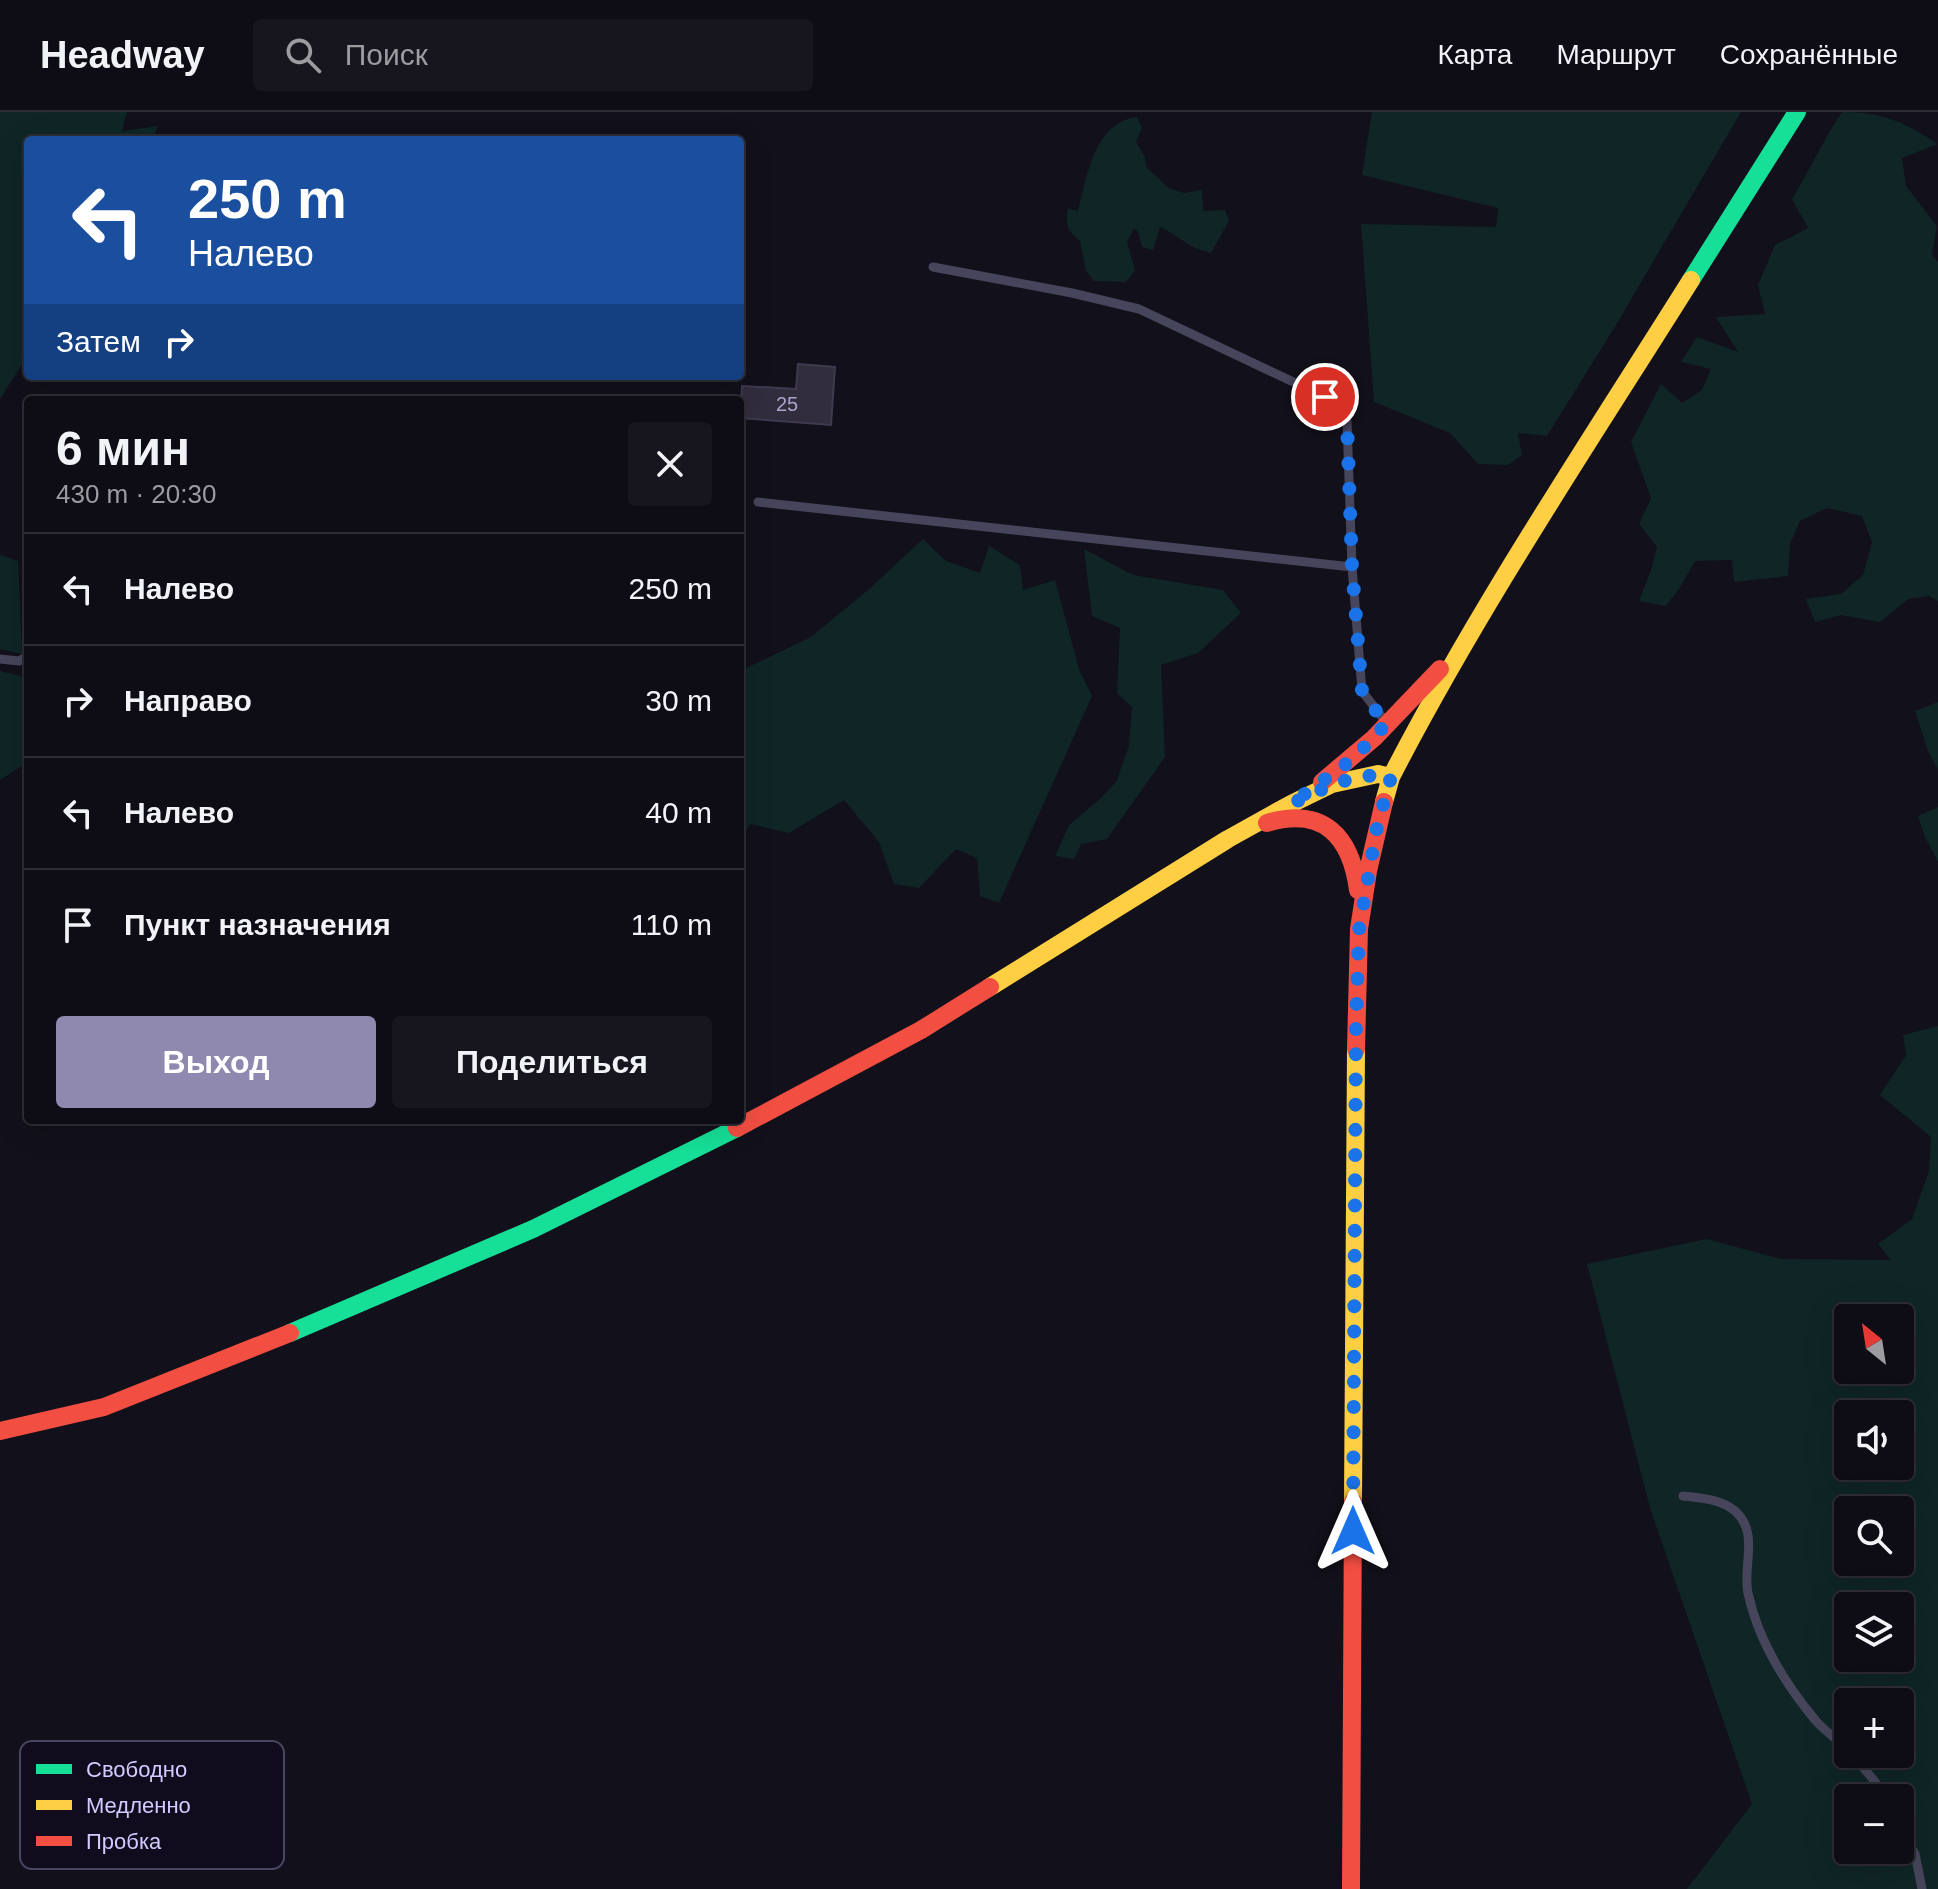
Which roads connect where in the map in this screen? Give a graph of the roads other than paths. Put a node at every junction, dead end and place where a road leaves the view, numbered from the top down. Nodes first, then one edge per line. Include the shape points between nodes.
1 (1797, 112) edge
2 (933, 267) dead end
3 (758, 502) dead end
4 (1352, 567) junction
5 (1482, 613) junction
6 (24, 658) edge
7 (0, 659) edge
8 (1387, 723) junction
9 (1391, 777) junction
10 (1291, 804) junction
11 (1228, 839) junction
12 (1359, 930) junction
13 (0, 1431) edge
14 (1683, 1496) dead end
15 (1834, 1738) edge
16 (1863, 1768) edge
17 (1877, 1784) edge
18 (1914, 1852) edge
19 (1351, 1889) edge
20 (1922, 1889) edge

1 - 5 main road
2 - 4 lane via 1139,309 1325,397 1347,421
3 - 4 lane
4 - 8 lane via 1362,691
5 - 8 main road via 1445,663
5 - 9 main road
6 - 7 lane
8 - 10 main road via 1354,758
9 - 10 main road via 1378,774 1332,784
9 - 12 main road
10 - 11 main road
11 - 12 main road via 1290,818 1332,830 1347,846 1355,866
11 - 13 main road via 921,1030 533,1229 345,1312 104,1407
12 - 19 main road
14 - 15 lane via 1716,1500 1737,1512 1749,1536 1747,1589 1757,1624 1802,1703
16 - 17 lane
18 - 20 lane

